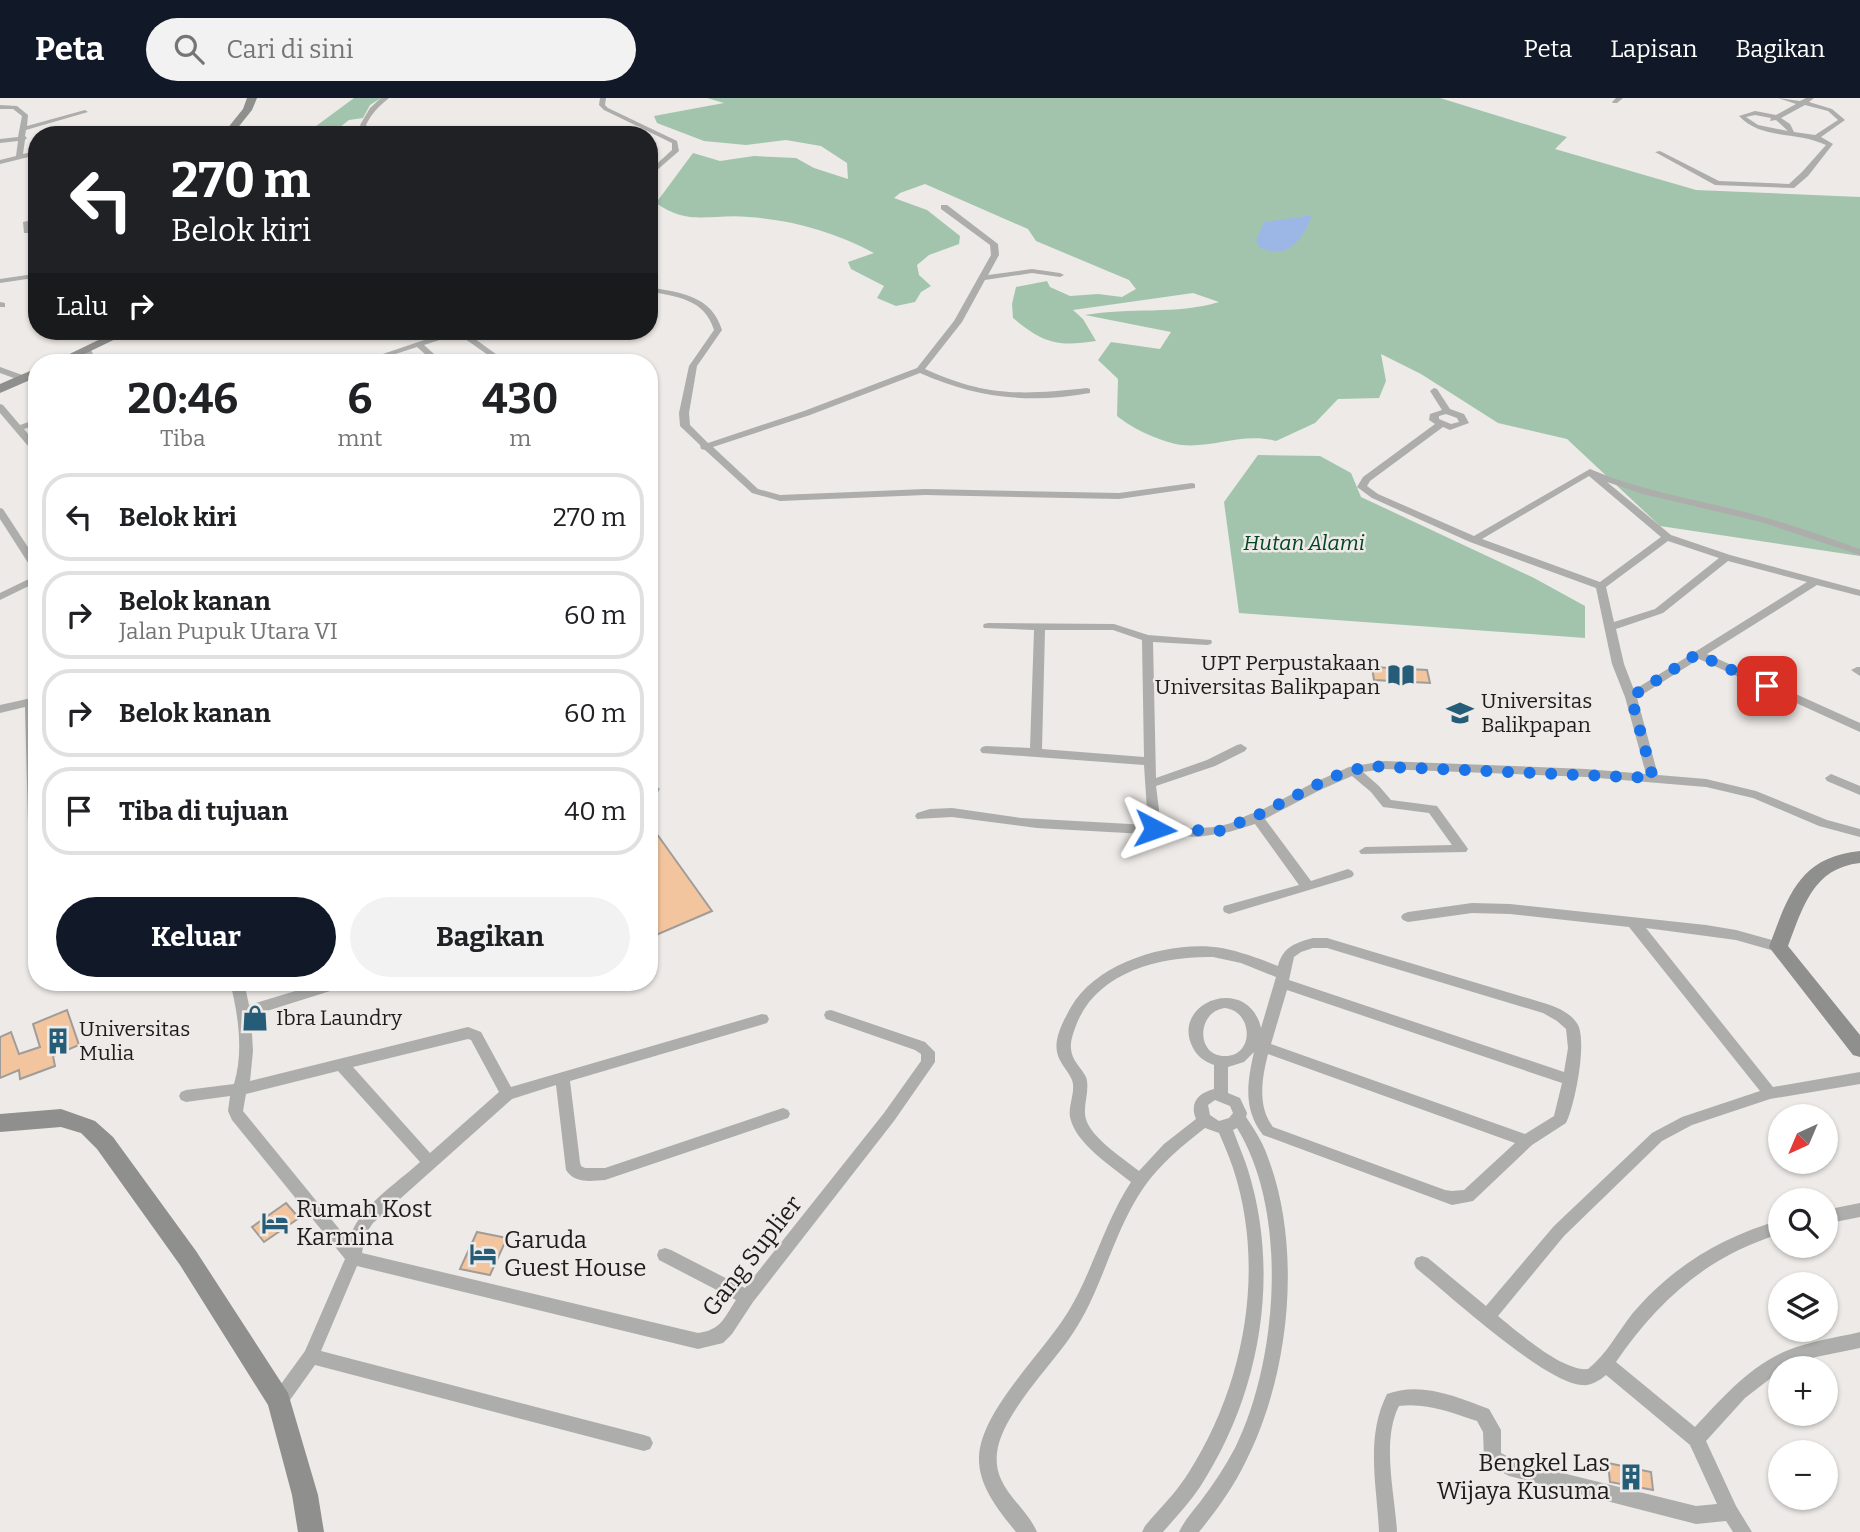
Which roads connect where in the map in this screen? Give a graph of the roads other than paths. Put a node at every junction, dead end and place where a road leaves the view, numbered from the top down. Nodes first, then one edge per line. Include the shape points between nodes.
1 (253, 98) edge
2 (386, 98) edge
3 (603, 98) edge
4 (1781, 98) edge
5 (1806, 102) edge
6 (0, 107) edge
7 (85, 112) dead end
8 (1776, 118) junction
9 (35, 126) edge
10 (234, 126) edge
11 (365, 126) edge
12 (642, 126) edge
13 (1758, 126) junction
14 (28, 128) edge
15 (24, 129) junction
16 (1791, 131) junction
17 (658, 134) edge
18 (1816, 137) junction
19 (24, 138) junction
20 (0, 141) edge
21 (1658, 152) dead end
22 (28, 155) edge
23 (19, 157) junction
24 (0, 162) edge
25 (658, 166) edge
26 (944, 207) dead end
27 (28, 223) edge
28 (27, 231) dead end
29 (1060, 275) dead end
30 (28, 277) edge
31 (983, 278) junction
32 (0, 281) edge
33 (658, 291) edge
34 (108, 340) edge
35 (431, 340) edge
36 (472, 340) edge
37 (418, 344) junction
38 (87, 350) junction
39 (78, 354) edge
40 (89, 354) edge
41 (390, 354) edge
42 (430, 354) edge
43 (492, 354) edge
44 (0, 370) edge
45 (920, 370) junction
46 (28, 376) edge
47 (22, 378) junction
48 (0, 389) edge
49 (1087, 391) dead end
50 (1434, 391) dead end
51 (0, 407) edge
52 (1447, 411) junction
53 (28, 425) edge
54 (1440, 425) junction
55 (18, 428) junction
56 (28, 440) edge
57 (704, 447) junction
58 (1590, 472) junction
59 (1192, 486) dead end
60 (0, 512) edge
61 (1667, 537) junction
62 (1474, 540) junction
63 (1860, 552) edge
64 (28, 555) edge
65 (1726, 557) junction
66 (1818, 580) junction
67 (28, 583) edge
68 (1601, 586) junction
69 (1860, 593) edge
70 (0, 597) edge
71 (988, 626) dead end
72 (1040, 626) junction
73 (1610, 627) junction
74 (1147, 638) junction
75 (1207, 642) dead end
76 (1697, 654) junction
77 (1631, 697) junction
78 (28, 703) edge
79 (0, 709) edge
80 (1860, 728) edge
81 (1241, 748) dead end
82 (986, 750) dead end
83 (1035, 752) junction
84 (1150, 762) junction
85 (1353, 770) junction
86 (1653, 778) junction
87 (1831, 778) dead end
88 (1150, 784) junction
89 (1860, 791) edge
90 (921, 816) dead end
91 (1256, 816) junction
92 (1155, 829) junction
93 (1860, 833) edge
94 (1365, 851) dead end
95 (1860, 857) edge
96 (1348, 874) dead end
97 (1308, 887) junction
98 (1229, 909) dead end
99 (1408, 917) dead end
100 (1633, 922) junction
101 (1778, 947) junction
102 (1283, 978) junction
103 (239, 991) edge
104 (312, 991) edge
105 (245, 1012) junction
106 (831, 1015) dead end
107 (762, 1019) dead end
108 (1261, 1045) junction
109 (1860, 1049) edge
110 (1221, 1061) junction
111 (340, 1063) junction
112 (562, 1077) junction
113 (1860, 1078) edge
114 (1569, 1079) junction
115 (241, 1089) junction
116 (1770, 1093) junction
117 (508, 1094) junction
118 (1221, 1095) junction
119 (186, 1096) dead end
120 (783, 1114) dead end
121 (1239, 1118) junction
122 (1205, 1120) junction
123 (0, 1123) edge
124 (1224, 1127) junction
125 (1527, 1141) junction
126 (429, 1162) junction
127 (1140, 1181) junction
128 (1860, 1210) edge
129 (1838, 1214) edge
130 (1768, 1230) edge
131 (666, 1255) dead end
132 (353, 1258) junction
133 (1422, 1263) dead end
134 (747, 1297) junction
135 (1488, 1316) junction
136 (1860, 1340) edge
137 (311, 1356) junction
138 (1605, 1364) junction
139 (279, 1401) junction
140 (1696, 1440) junction
141 (644, 1443) dead end
142 (1730, 1512) junction
143 (311, 1532) edge
144 (1028, 1532) edge
145 (1151, 1532) edge
146 (1188, 1532) edge
147 (1388, 1532) edge
148 (1743, 1532) edge

1 - 10 street
2 - 11 street via 374,106
3 - 12 street via 606,109
4 - 5 street
5 - 8 street
5 - 18 street via 1830,110 1842,120
6 - 15 street via 23,111
7 - 9 street
8 - 13 street
8 - 13 street via 1754,112 1742,116
8 - 16 street via 1786,122
13 - 16 street
14 - 15 street
15 - 19 street
16 - 18 street
17 - 25 street via 675,142 676,151
18 - 21 street via 1830,144 1800,179 1787,187 1718,183
19 - 20 street
19 - 23 street
22 - 23 street
23 - 24 street
26 - 31 street via 994,244 995,256
27 - 28 street
29 - 31 street via 1032,271
30 - 32 street
31 - 45 street via 954,329
33 - 57 street via 704,303 716,317 718,330 693,366 684,412 685,426
34 - 38 street
35 - 37 street
36 - 43 street
37 - 41 street
37 - 42 street
38 - 39 street
38 - 40 street
44 - 47 street
45 - 49 street via 947,383 1001,397
45 - 57 street
46 - 47 street
47 - 48 street
50 - 52 street
51 - 55 street
52 - 54 street via 1433,415
52 - 54 street via 1461,416 1464,423
53 - 55 street
54 - 62 street via 1366,479 1362,487
55 - 56 street
57 - 59 street via 755,491 780,498 925,492 1119,496
58 - 61 street
58 - 62 street
58 - 63 street
60 - 64 street
61 - 65 street
61 - 68 street
62 - 68 street
65 - 66 street
65 - 73 street via 1659,611
66 - 69 street
66 - 76 street
67 - 70 street
68 - 73 street
71 - 72 street
72 - 74 street via 1114,627
72 - 83 street
73 - 77 street
74 - 75 street
74 - 84 street
76 - 77 street
76 - 80 street
77 - 86 street
78 - 79 street
81 - 88 street
82 - 83 street
83 - 84 street
84 - 88 street
85 - 86 street via 1384,765
85 - 91 street
85 - 94 street via 1387,804 1433,809 1462,849
86 - 93 street via 1736,789
87 - 89 street
88 - 92 street
90 - 92 street via 937,812 1007,822
91 - 92 street via 1219,831
91 - 97 street
95 - 101 street via 1822,869 1792,909
96 - 97 street
97 - 98 street
99 - 100 street via 1472,908
100 - 101 street via 1736,935
100 - 116 street
101 - 109 street
102 - 108 street
102 - 114 street
102 - 114 street via 1288,955 1298,947 1327,943 1547,1009 1572,1027 1575,1043
102 - 127 street via 1240,957 1204,952 1121,969 1099,981 1079,1002 1061,1045 1080,1080 1077,1117 1087,1137
103 - 105 street
104 - 105 street
105 - 115 street
106 - 134 street, Gang Suplier via 920,1046 928,1052 929,1062
107 - 112 street
108 - 125 street
108 - 125 street via 1255,1103 1261,1125 1268,1131 1445,1196 1468,1196
110 - 110 street via 1200,1049 1197,1029 1211,1006 1232,1003 1250,1014 1254,1036 1244,1054
110 - 118 street
111 - 115 street
111 - 117 street via 468,1033 476,1036
111 - 126 street
112 - 117 street
112 - 120 street via 572,1162 574,1170 583,1175 605,1174
113 - 116 street
114 - 125 street via 1561,1119
115 - 119 street
115 - 132 street via 237,1116
116 - 135 street via 1687,1121 1657,1137 1559,1231
117 - 126 street
118 - 121 street via 1235,1102
118 - 122 street via 1201,1103
121 - 124 street
121 - 146 street via 1262,1159 1272,1207 1281,1277 1278,1320 1272,1363 1246,1444
122 - 124 street
122 - 127 street via 1160,1155
123 - 139 street via 61,1118 88,1127 105,1143 188,1258
124 - 145 street via 1248,1205 1257,1268 1249,1347 1229,1416 1214,1446 1195,1479
126 - 132 street via 368,1217 358,1233
127 - 144 street via 1123,1205 1075,1317 995,1430 988,1452 990,1475 997,1492
128 - 129 street
130 - 138 street via 1707,1255 1638,1318
131 - 134 street
132 - 134 street, Gang Suplier via 698,1341 717,1338
132 - 137 street
133 - 135 street
135 - 138 street via 1576,1377 1594,1375
136 - 140 street via 1792,1356 1773,1366 1725,1406
137 - 139 street
137 - 141 street
138 - 140 street
139 - 143 street
140 - 142 street
142 - 147 street via 1696,1515 1515,1470 1493,1458 1492,1430 1483,1415 1406,1396 1393,1400 1385,1419
142 - 148 street

